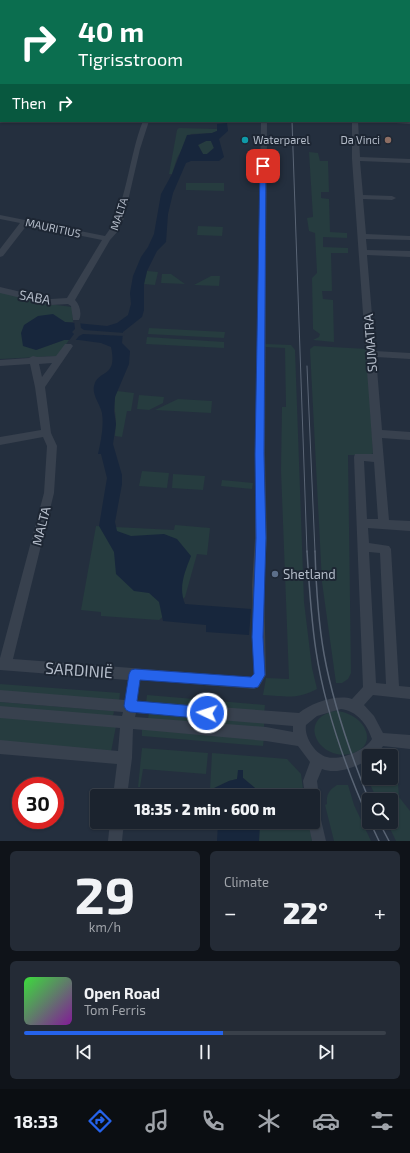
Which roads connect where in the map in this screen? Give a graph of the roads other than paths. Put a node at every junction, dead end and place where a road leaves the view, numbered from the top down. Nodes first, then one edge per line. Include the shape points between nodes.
1 (145, 122) edge
2 (264, 122) edge
3 (355, 122) edge
4 (356, 159) junction
5 (410, 161) edge
6 (359, 197) junction
7 (392, 198) dead end
8 (0, 217) edge
9 (25, 222) junction
10 (362, 236) junction
11 (410, 238) edge
12 (107, 240) junction
13 (363, 252) junction
14 (0, 254) edge
15 (410, 254) edge
16 (0, 290) edge
17 (70, 301) junction
18 (76, 318) dead end
19 (68, 346) dead end
20 (371, 354) junction
21 (410, 356) edge
22 (33, 359) junction
23 (59, 359) junction
24 (0, 363) edge
25 (40, 387) junction
26 (46, 433) junction
27 (377, 434) junction
28 (410, 436) edge
29 (0, 441) edge
30 (379, 458) junction
31 (363, 523) junction
32 (384, 525) junction
33 (410, 526) edge
34 (364, 547) junction
35 (3, 664) edge
36 (135, 674) junction
37 (370, 689) junction
38 (393, 692) junction
39 (410, 693) edge
40 (0, 696) edge
41 (130, 706) junction
42 (355, 706) junction
43 (0, 712) edge
44 (302, 720) junction
45 (128, 722) junction
46 (379, 739) junction
47 (302, 740) junction
48 (410, 742) edge
49 (0, 747) edge
50 (125, 758) junction
51 (318, 760) junction
52 (121, 789) edge
53 (311, 789) edge
54 (116, 829) edge
55 (317, 829) edge
56 (115, 841) edge
57 (319, 841) edge

1 - 12 street, MALTA via 133,160 122,213 113,235
2 - 36 street, SARDINIË via 258,637 260,675 254,683
3 - 4 street, SUMATRA
4 - 5 street
4 - 6 street, SUMATRA
6 - 7 street
6 - 10 street, SUMATRA
8 - 9 street, MAURITIUS
9 - 12 street, MAURITIUS
9 - 14 street
10 - 11 street
10 - 13 street, SUMATRA
12 - 17 street, MALTA
13 - 15 street
13 - 20 street, SUMATRA
16 - 17 street, SABA via 51,302
17 - 18 street via 75,305
19 - 23 street
20 - 21 street
20 - 27 street, SUMATRA
22 - 23 street
22 - 24 street
22 - 25 street, MALTA
23 - 25 street
25 - 26 street, MALTA
26 - 29 street
26 - 35 street, MALTA via 52,446 49,493
27 - 28 street
27 - 30 street, SUMATRA
30 - 31 street via 359,457
30 - 32 street, SUMATRA
31 - 32 street
31 - 34 street
32 - 33 street
34 - 37 street
34 - 38 street via 385,549
35 - 36 street, SARDINIË
36 - 41 street
37 - 38 street
37 - 42 street
38 - 39 street
40 - 41 street
41 - 44 street
41 - 45 street
42 - 44 street via 341,703 314,712
42 - 46 street via 362,711
43 - 45 street
44 - 47 street via 298,731
45 - 47 street via 266,734
45 - 50 street
46 - 48 street
46 - 51 street via 369,753 339,764 327,764
47 - 51 street
49 - 50 street
50 - 52 street
51 - 53 street via 310,781
54 - 56 street
55 - 57 street

